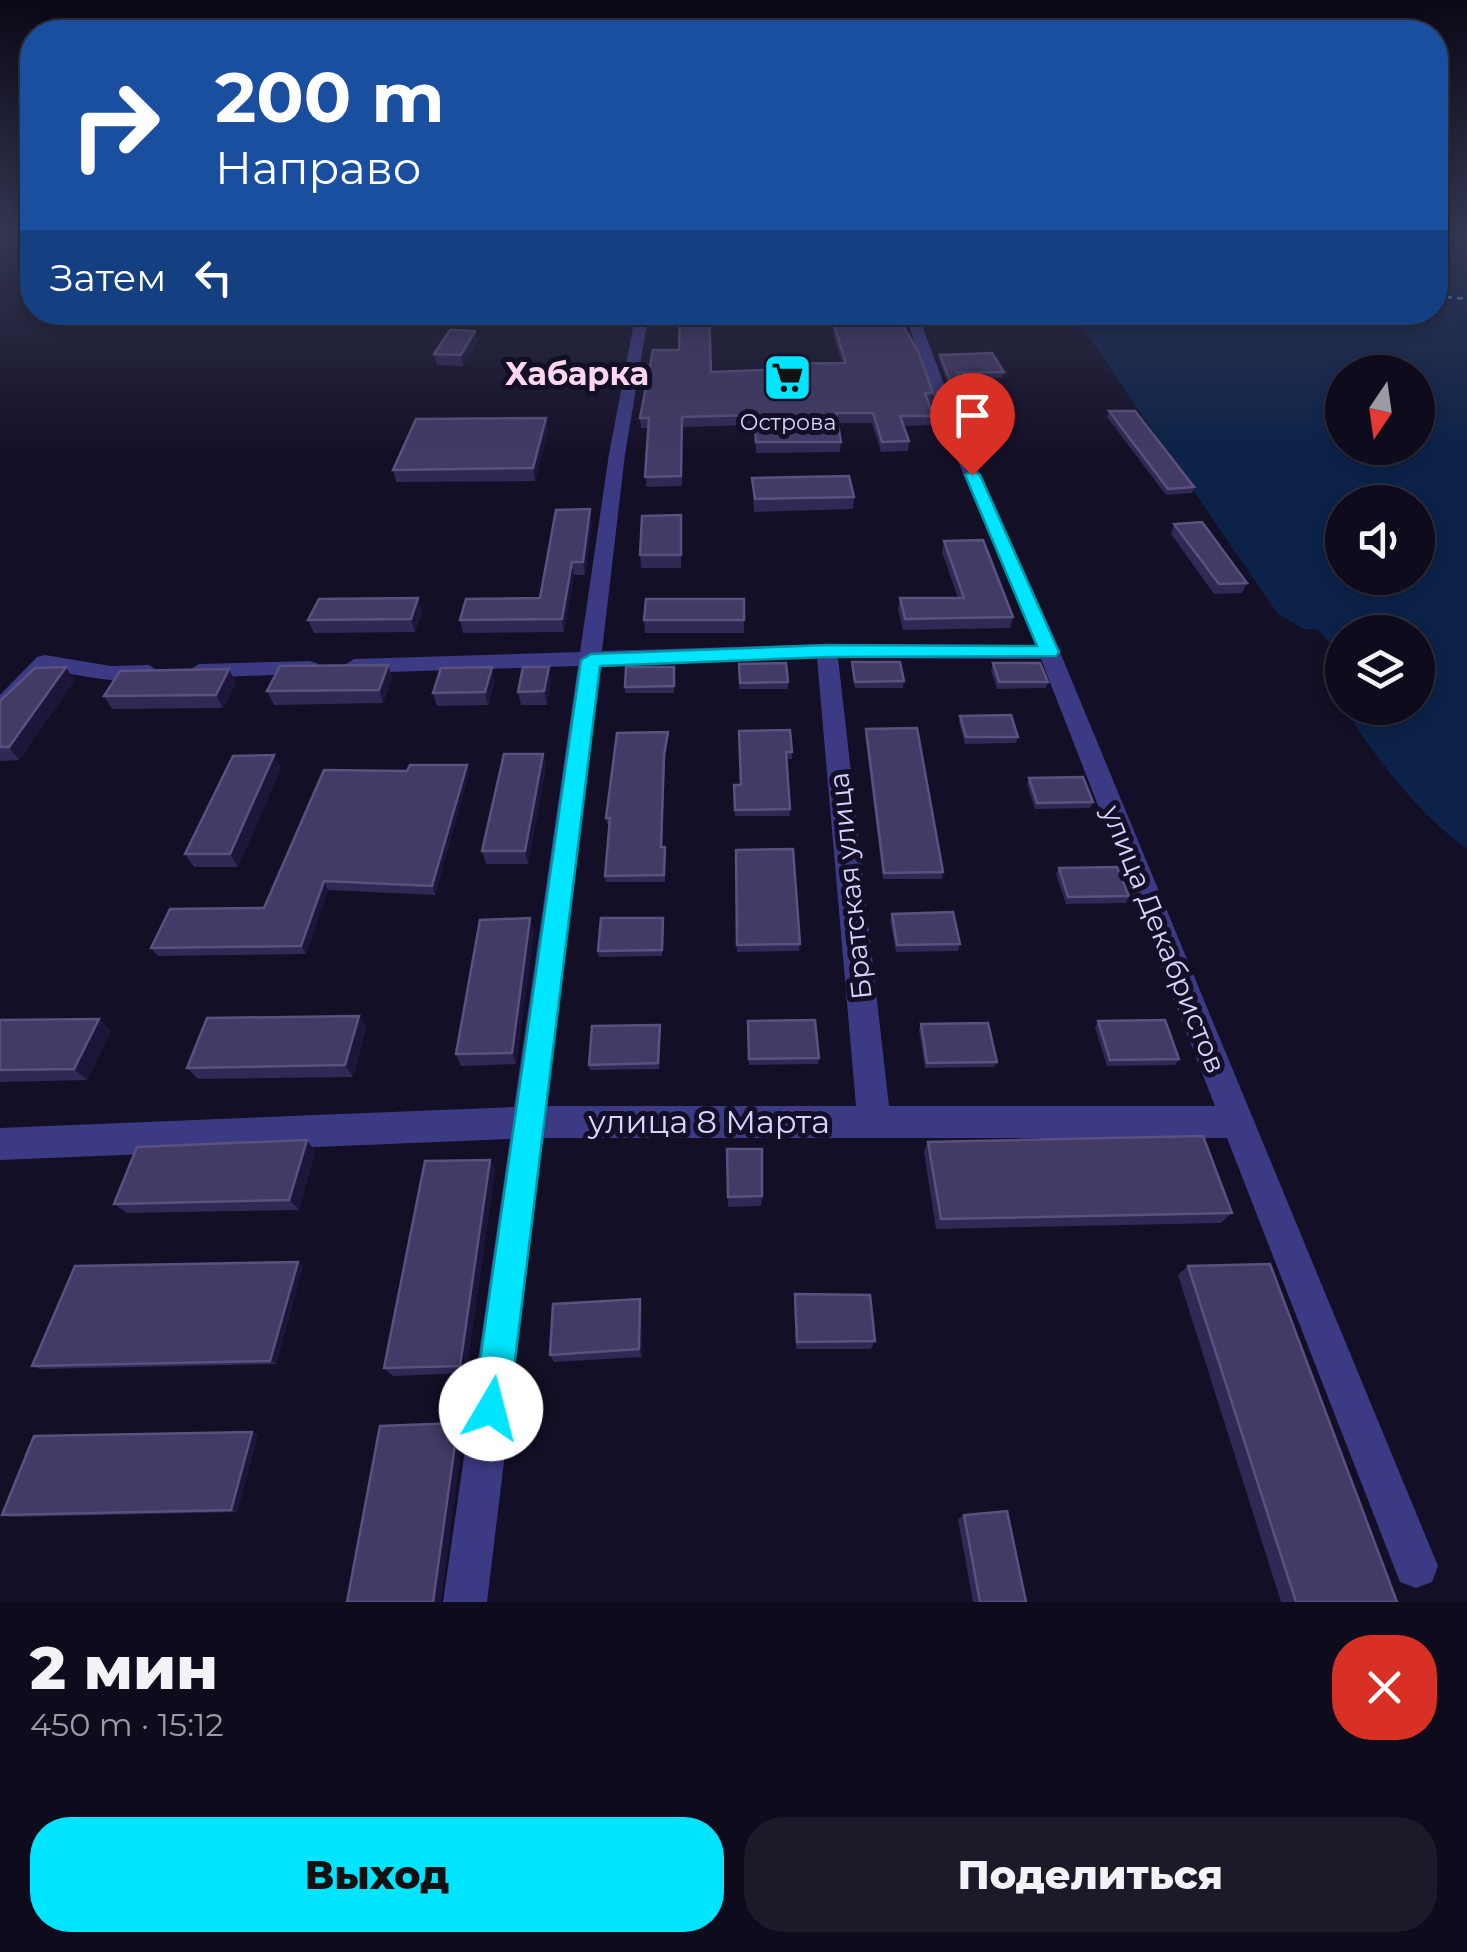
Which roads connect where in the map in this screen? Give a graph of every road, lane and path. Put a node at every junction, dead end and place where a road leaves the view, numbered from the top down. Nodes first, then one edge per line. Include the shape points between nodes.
1 (642, 325) edge
2 (915, 325) edge
3 (827, 651) junction
4 (1049, 652) junction
5 (591, 660) junction
6 (0, 708) edge
7 (874, 1121) junction
8 (530, 1122) junction
9 (1238, 1122) junction
10 (0, 1144) edge
11 (1416, 1566) dead end
12 (465, 1602) edge

1 - 5 street via 617,454
2 - 4 street, улица Декабристов
3 - 4 street
3 - 5 street
3 - 7 street, Братская улица
4 - 9 street, улица Декабристов
5 - 6 street via 110,673 45,662
5 - 8 street
7 - 8 street, улица 8 Марта
7 - 9 street, улица 8 Марта
8 - 10 street, улица 8 Марта
8 - 12 street
9 - 11 street, улица Декабристов

